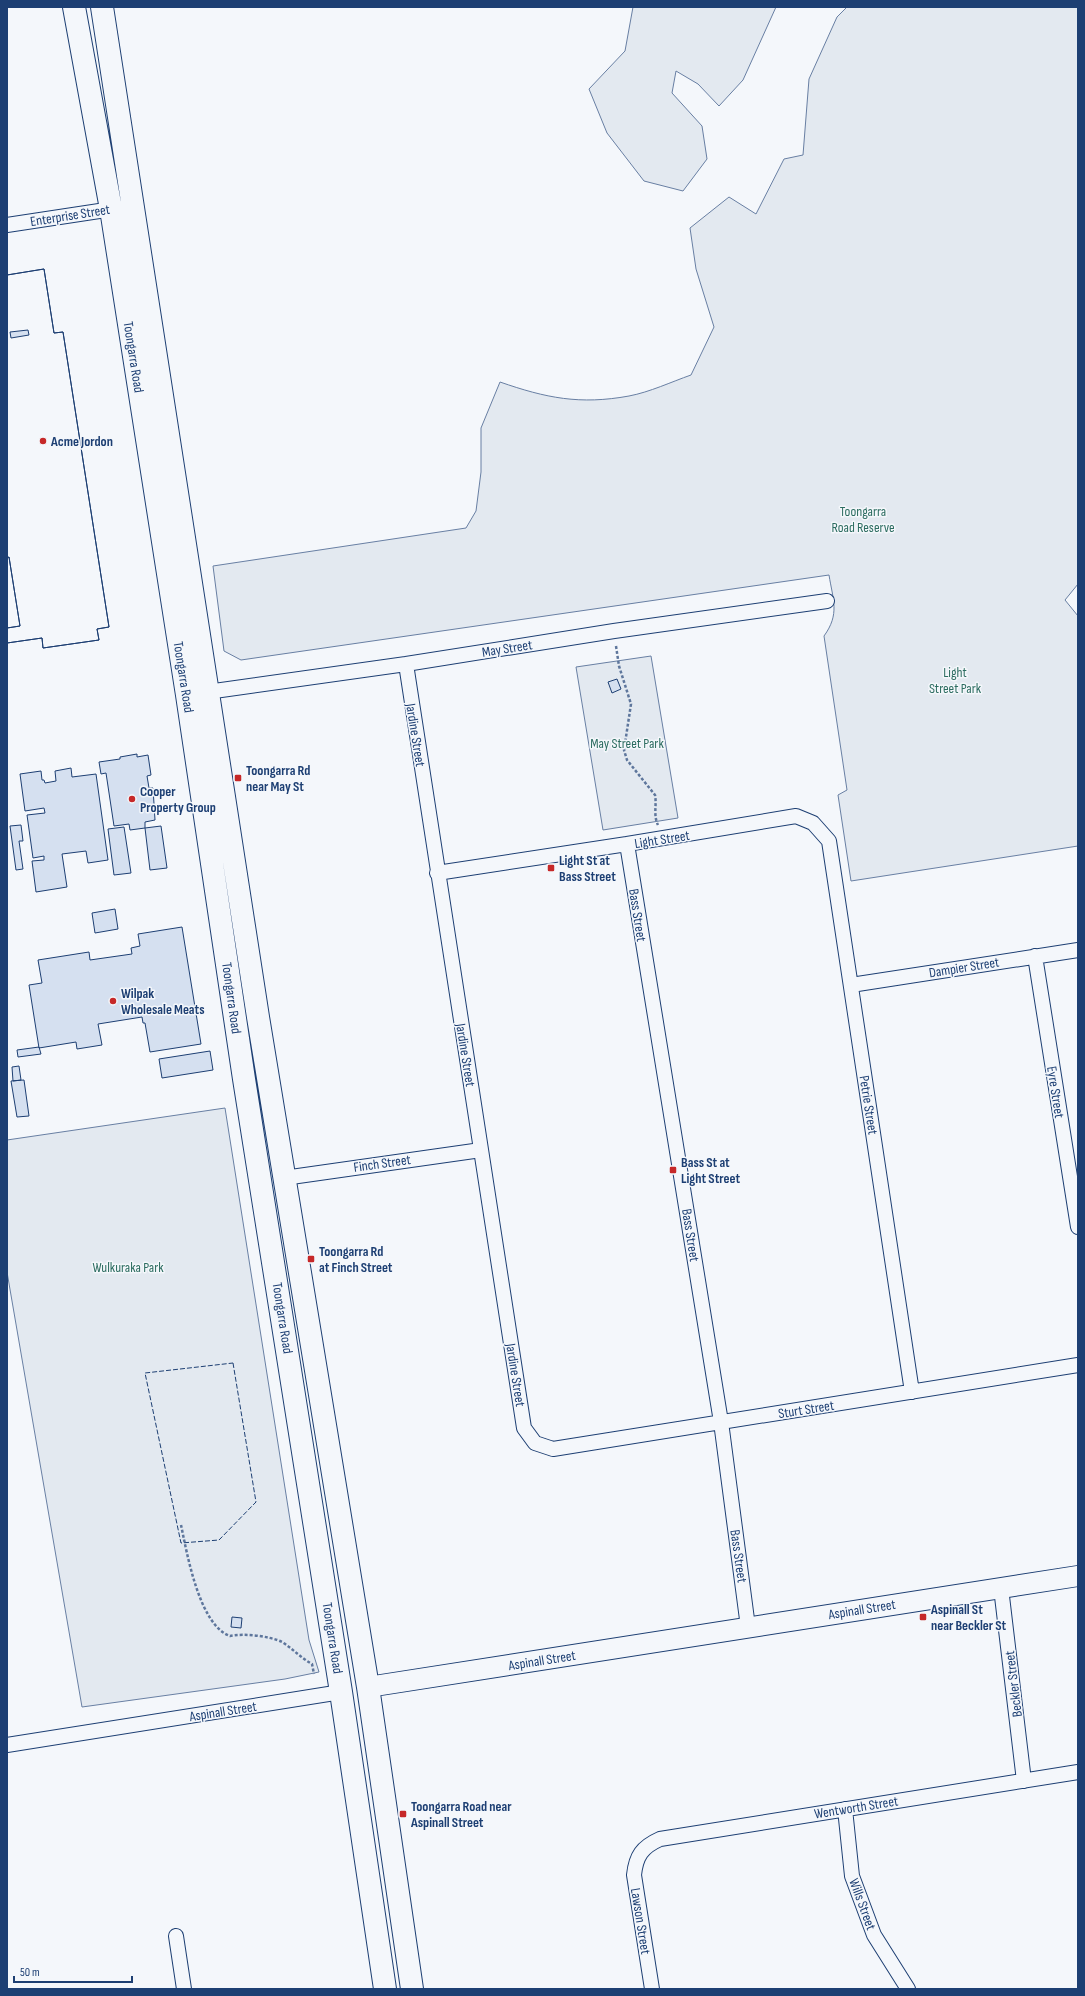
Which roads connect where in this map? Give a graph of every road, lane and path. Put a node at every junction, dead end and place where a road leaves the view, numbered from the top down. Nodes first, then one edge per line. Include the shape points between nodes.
1 (74, 7) edge
2 (102, 7) edge
3 (133, 205) junction
4 (111, 209) junction
5 (7, 225) edge
6 (826, 601) dead end
7 (614, 631) junction
8 (406, 664) junction
9 (209, 691) junction
10 (187, 695) junction
11 (813, 823) joint
12 (666, 838) junction
13 (627, 844) junction
14 (437, 873) junction
15 (1078, 950) edge
16 (1035, 956) junction
17 (851, 985) junction
18 (481, 1150) junction
19 (284, 1178) junction
20 (1078, 1228) edge
21 (1078, 1365) edge
22 (912, 1392) junction
23 (721, 1422) junction
24 (535, 1443) joint
25 (182, 1524) dead end
26 (1078, 1576) edge
27 (1001, 1588) junction
28 (748, 1627) junction
29 (318, 1661) dead end
30 (312, 1664) junction
31 (314, 1674) dead end
32 (368, 1687) junction
33 (341, 1692) junction
34 (7, 1745) edge
35 (1078, 1772) edge
36 (1024, 1781) junction
37 (844, 1809) junction
38 (640, 1854) joint
39 (176, 1936) dead end
40 (184, 1989) edge
41 (385, 1989) edge
42 (412, 1989) edge
43 (652, 1989) edge
44 (908, 1989) edge

1 - 4 main road, Toongarra Road
2 - 3 main road, Toongarra Road
3 - 4 street, Enterprise Street
3 - 9 main road, Toongarra Road
4 - 5 street, Enterprise Street
4 - 10 main road, Toongarra Road
6 - 7 street, May Street
7 - 8 street, May Street
7 - 12 path via 619,666 631,704 624,750 627,760 655,795 655,819
8 - 9 street, May Street
8 - 14 street, Jardine Street
9 - 10 street, May Street
9 - 19 main road, Toongarra Road
10 - 33 main road, Toongarra Road via 244,1079
11 - 12 street, Light Street via 796,816
11 - 17 street, Petrie Street via 829,841
12 - 13 street, Light Street
13 - 14 street, Light Street
13 - 23 street, Bass Street
14 - 18 street, Jardine Street
15 - 16 street, Dampier Street
16 - 17 street, Dampier Street
16 - 20 street, Eyre Street
17 - 22 street, Petrie Street
18 - 19 street, Finch Street
18 - 24 street, Jardine Street via 524,1428
19 - 32 main road, Toongarra Road
21 - 22 street, Sturt Street
22 - 23 street, Sturt Street
23 - 24 street, Sturt Street via 553,1449
23 - 28 street, Bass Street
25 - 30 path via 192,1575 206,1610 218,1628 230,1636 238,1634 276,1640
26 - 27 main road, Aspinall Street
27 - 28 main road, Aspinall Street
27 - 36 street, Beckler Street
28 - 32 main road, Aspinall Street
29 - 30 path
30 - 31 path
32 - 33 main road, Aspinall Street
32 - 42 main road, Toongarra Road
33 - 34 street, Aspinall Street
33 - 41 main road, Toongarra Road
35 - 36 street, Wentworth Street
36 - 37 street, Wentworth Street
37 - 38 street, Wentworth Street via 660,1839 649,1844
37 - 44 street, Wills Street via 852,1876 874,1935
38 - 43 street, Lawson Street via 634,1875
39 - 40 street

